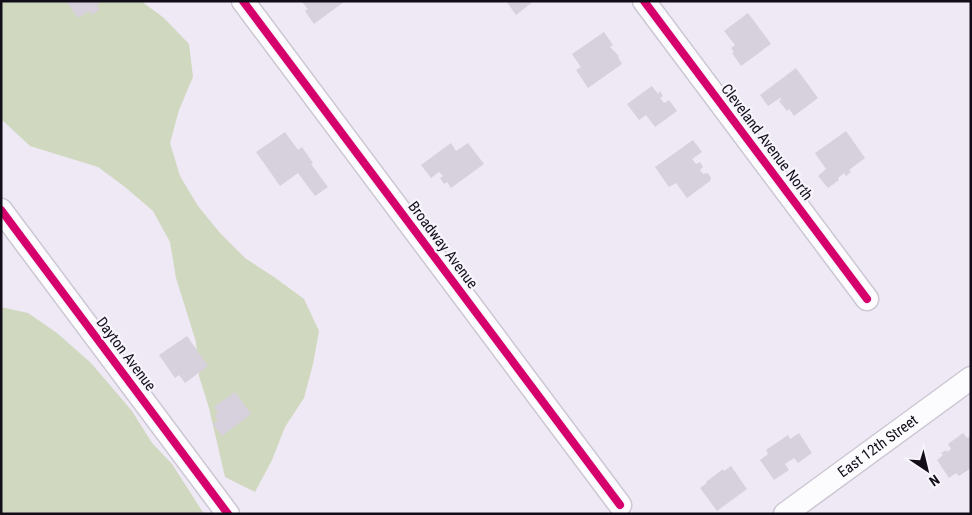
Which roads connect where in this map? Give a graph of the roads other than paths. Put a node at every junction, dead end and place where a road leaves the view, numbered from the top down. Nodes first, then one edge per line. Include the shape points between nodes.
1 (243, 1) edge
2 (644, 1) edge
3 (1, 210) edge
4 (867, 299) dead end
5 (971, 378) edge
6 (620, 504) dead end
7 (228, 514) edge
8 (785, 514) edge

1 - 6 street, Broadway Avenue
2 - 4 street, Cleveland Avenue North
3 - 7 street, Dayton Avenue
5 - 8 street, East 12th Street

